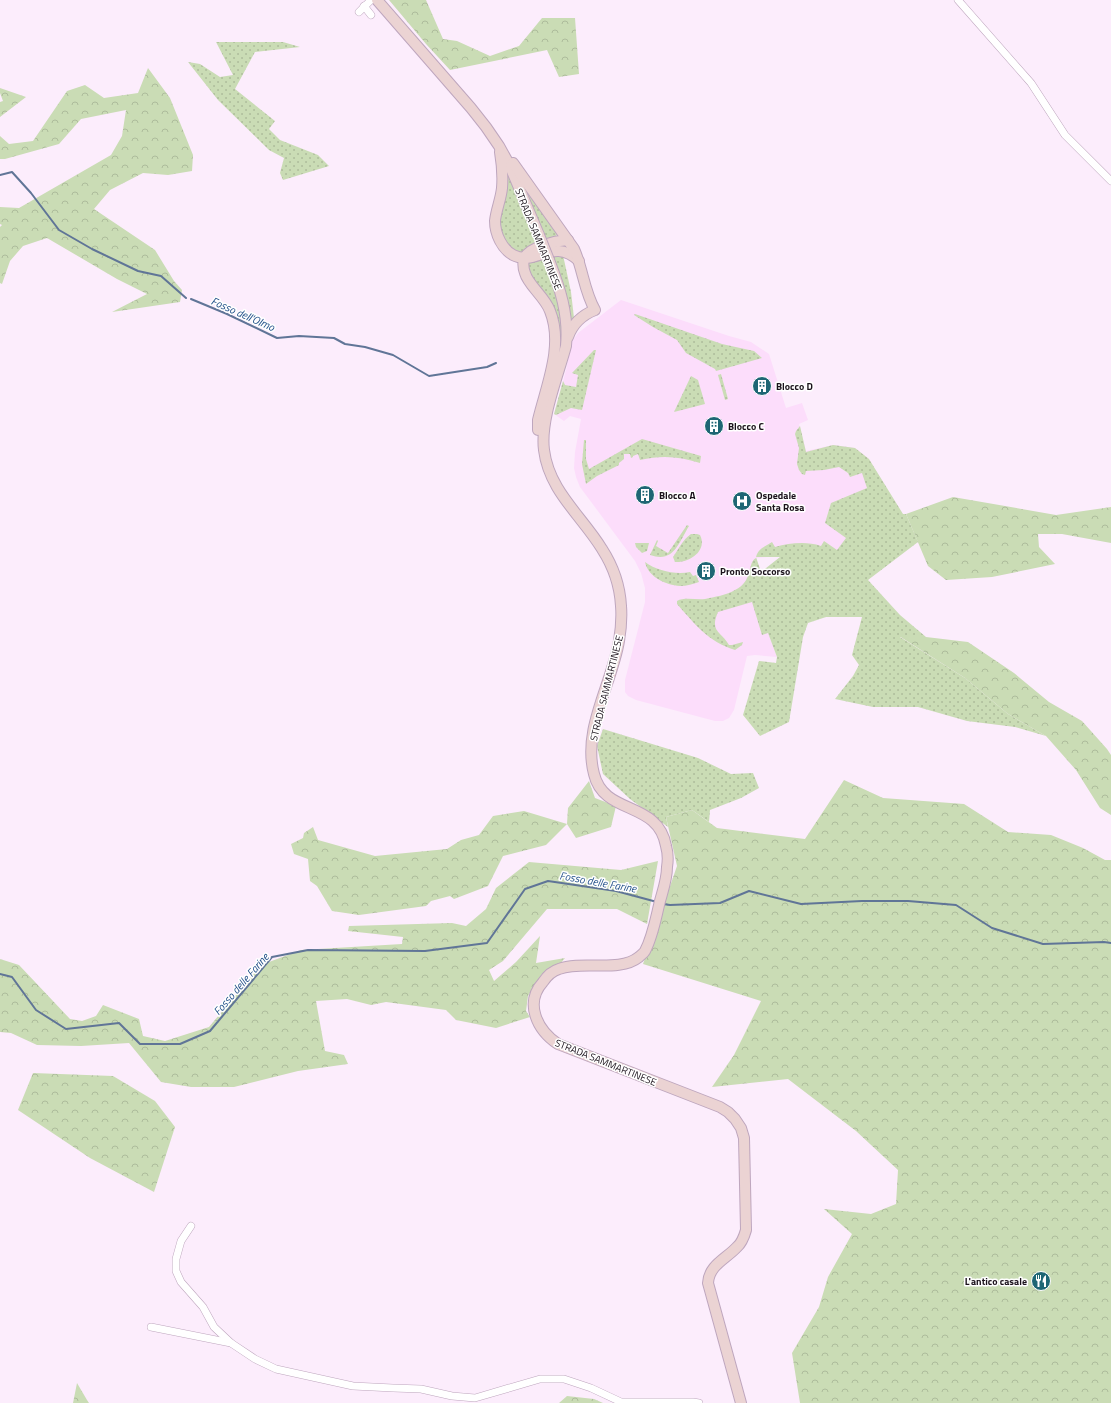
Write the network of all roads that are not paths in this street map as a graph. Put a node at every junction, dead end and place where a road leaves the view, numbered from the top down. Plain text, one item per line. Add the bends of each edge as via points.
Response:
1 (371, 0) edge
2 (377, 0) edge
3 (958, 0) edge
4 (364, 6) junction
5 (359, 12) dead end
6 (371, 15) dead end
7 (499, 146) junction
8 (1111, 182) edge
9 (568, 240) junction
10 (546, 257) junction
11 (524, 258) junction
12 (580, 262) junction
13 (566, 346) junction
14 (544, 449) junction
15 (191, 1226) dead end
16 (151, 1327) dead end
17 (231, 1343) junction
18 (699, 1403) edge
19 (741, 1403) edge

1 - 4 street
2 - 7 main road, STRADA SAMMARTINESE via 471,108
3 - 8 street via 1031,83 1065,135
4 - 5 street
4 - 6 street
7 - 9 main road
7 - 10 main road, STRADA SAMMARTINESE, bridge via 539,235
7 - 11 main road via 502,186 496,229 507,250
9 - 10 main road
9 - 11 main road via 546,244 529,252
9 - 12 main road
10 - 11 main road
10 - 12 main road via 554,251 564,252
10 - 13 main road, STRADA SAMMARTINESE via 563,304
11 - 14 main road via 526,277 549,307 554,324 554,356 538,425
12 - 13 main road via 595,310 577,320 569,333
13 - 14 main road, STRADA SAMMARTINESE via 545,422
14 - 19 main road, STRADA SAMMARTINESE via 549,472 556,486 611,565 621,603 619,642 593,733 591,764 594,776 598,786 610,798 653,820 659,827 667,850 667,869 645,951 636,959 619,964 560,968 552,973 537,991 534,1013 543,1032 558,1044 720,1107 732,1116 741,1128 745,1144 746,1230 737,1247 711,1271 708,1283
15 - 17 street via 181,1241 176,1259 176,1272 181,1282 203,1307 214,1327
16 - 17 street
17 - 18 street via 276,1369 353,1386 421,1389 475,1398 540,1380 564,1379 592,1388 621,1402

